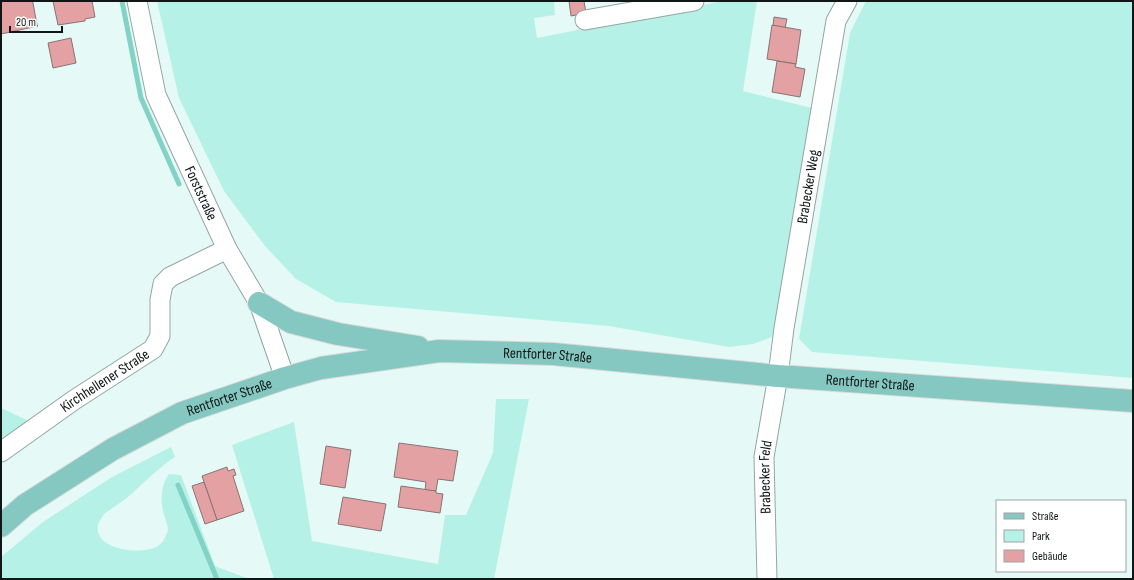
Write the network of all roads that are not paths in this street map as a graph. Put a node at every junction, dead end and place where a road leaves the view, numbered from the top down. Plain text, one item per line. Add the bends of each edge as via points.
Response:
1 (137, 1) edge
2 (694, 1) edge
3 (847, 1) edge
4 (585, 20) dead end
5 (227, 249) junction
6 (259, 303) junction
7 (439, 351) junction
8 (778, 376) junction
9 (285, 378) junction
10 (1133, 401) edge
11 (1, 452) edge
12 (1, 526) edge
13 (767, 579) edge

1 - 5 street, Forststraße via 156,95
2 - 4 street
3 - 8 street, Brabecker Weg via 836,22
5 - 6 street, Forststraße
5 - 11 street, Kirchhellener Straße via 170,277 163,284 160,300 160,336 153,350 74,400
6 - 7 main road via 291,322 305,326
6 - 9 street, Forststraße
7 - 8 main road, Rentforter Straße via 553,354
7 - 9 main road, Rentforter Straße via 321,368
8 - 10 main road, Rentforter Straße
8 - 13 street, Brabecker Feld via 764,457
9 - 12 main road, Rentforter Straße via 182,413 121,444 25,505

